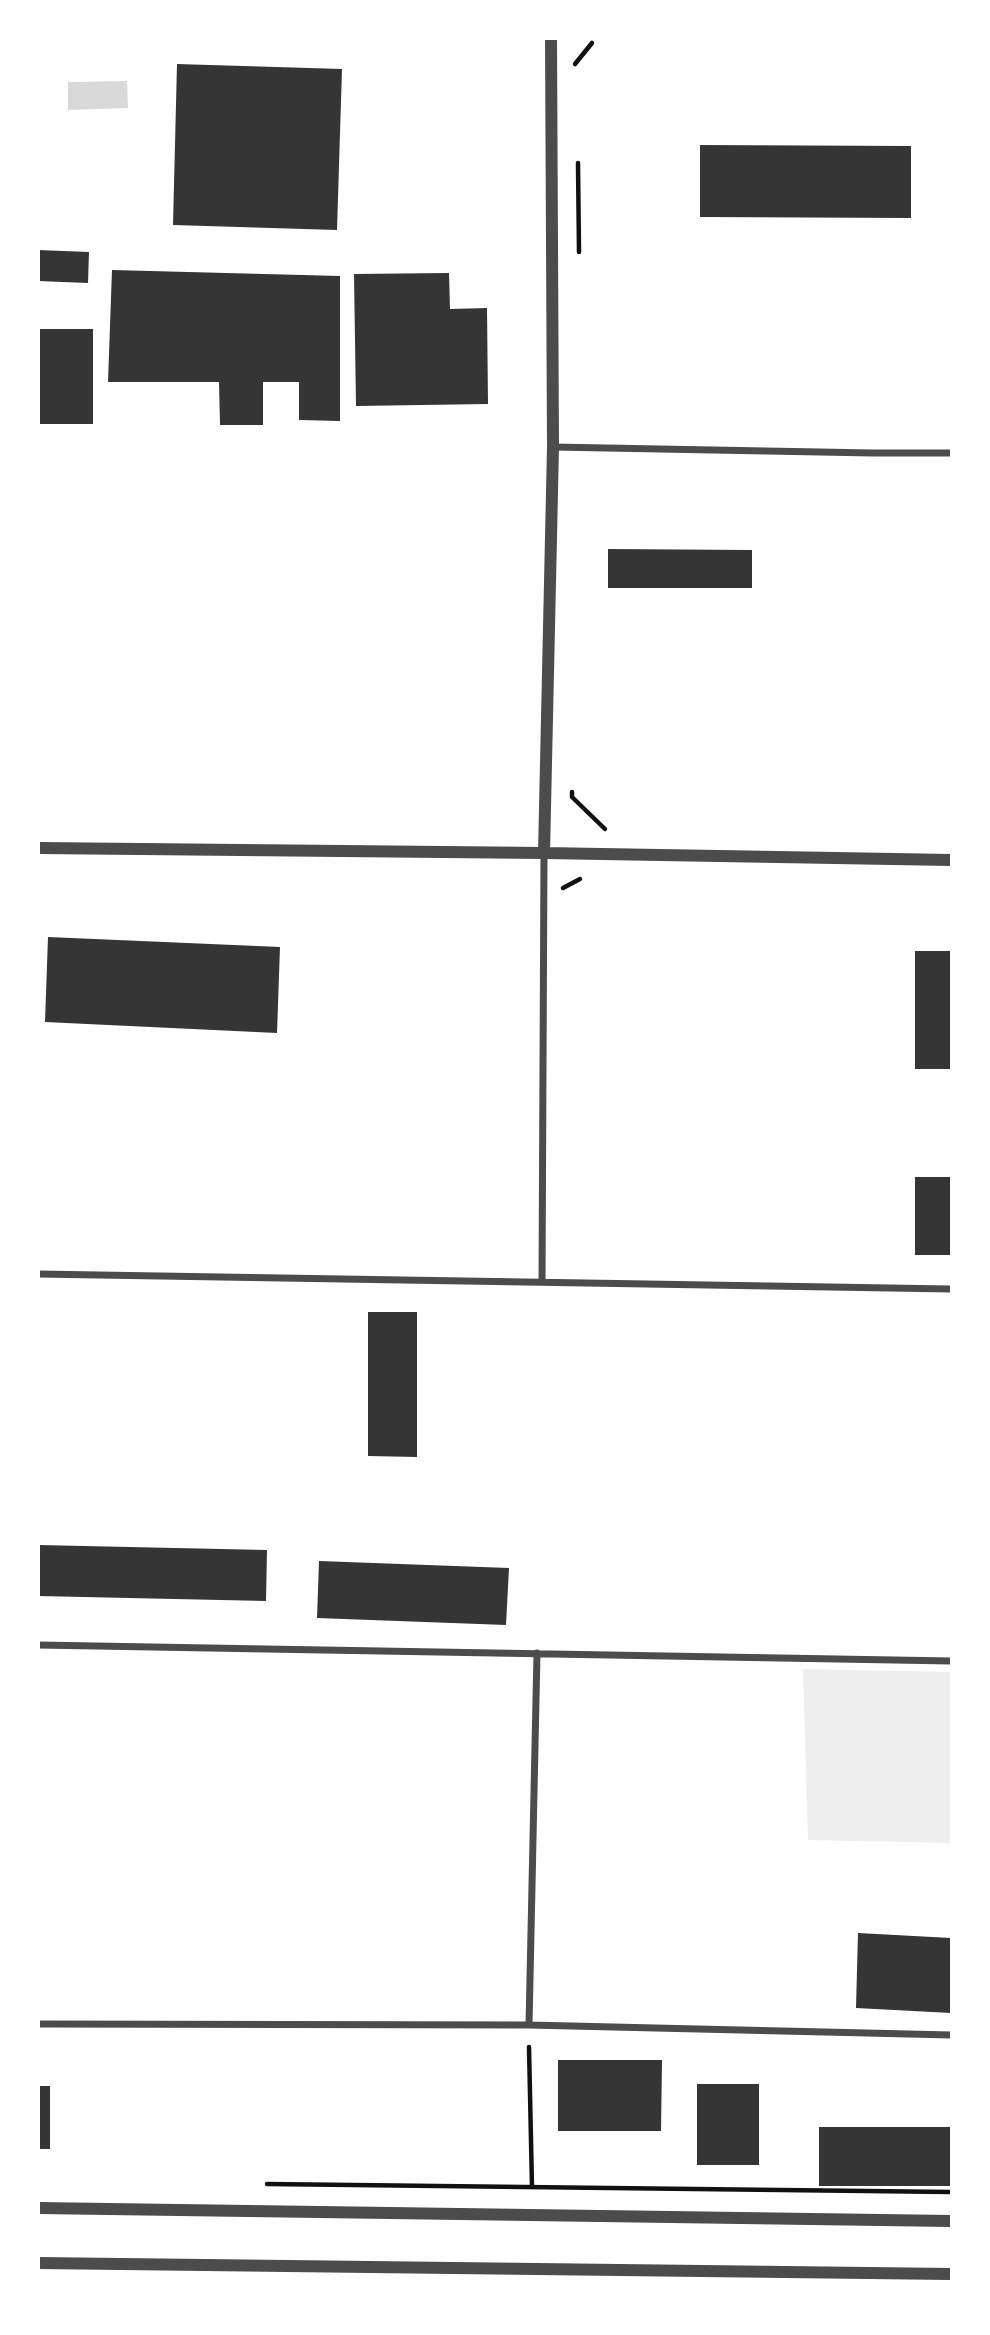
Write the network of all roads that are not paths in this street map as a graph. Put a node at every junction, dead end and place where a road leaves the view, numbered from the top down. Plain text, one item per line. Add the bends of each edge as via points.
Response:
1 (551, 38) edge
2 (553, 447) junction
3 (951, 453) edge
4 (38, 848) edge
5 (544, 853) junction
6 (951, 860) edge
7 (38, 1274) edge
8 (542, 1282) junction
9 (951, 1289) edge
10 (38, 1645) edge
11 (537, 1653) junction
12 (951, 1661) edge
13 (38, 2024) edge
14 (529, 2025) junction
15 (951, 2035) edge
16 (38, 2208) edge
17 (951, 2221) edge
18 (38, 2263) edge
19 (951, 2274) edge

1 - 2 street
2 - 3 street
2 - 5 street
4 - 5 street
5 - 6 street
5 - 8 street
7 - 8 street
8 - 9 street
10 - 11 street
11 - 12 street
11 - 14 street
13 - 14 street
14 - 15 street
16 - 17 street
18 - 19 street

